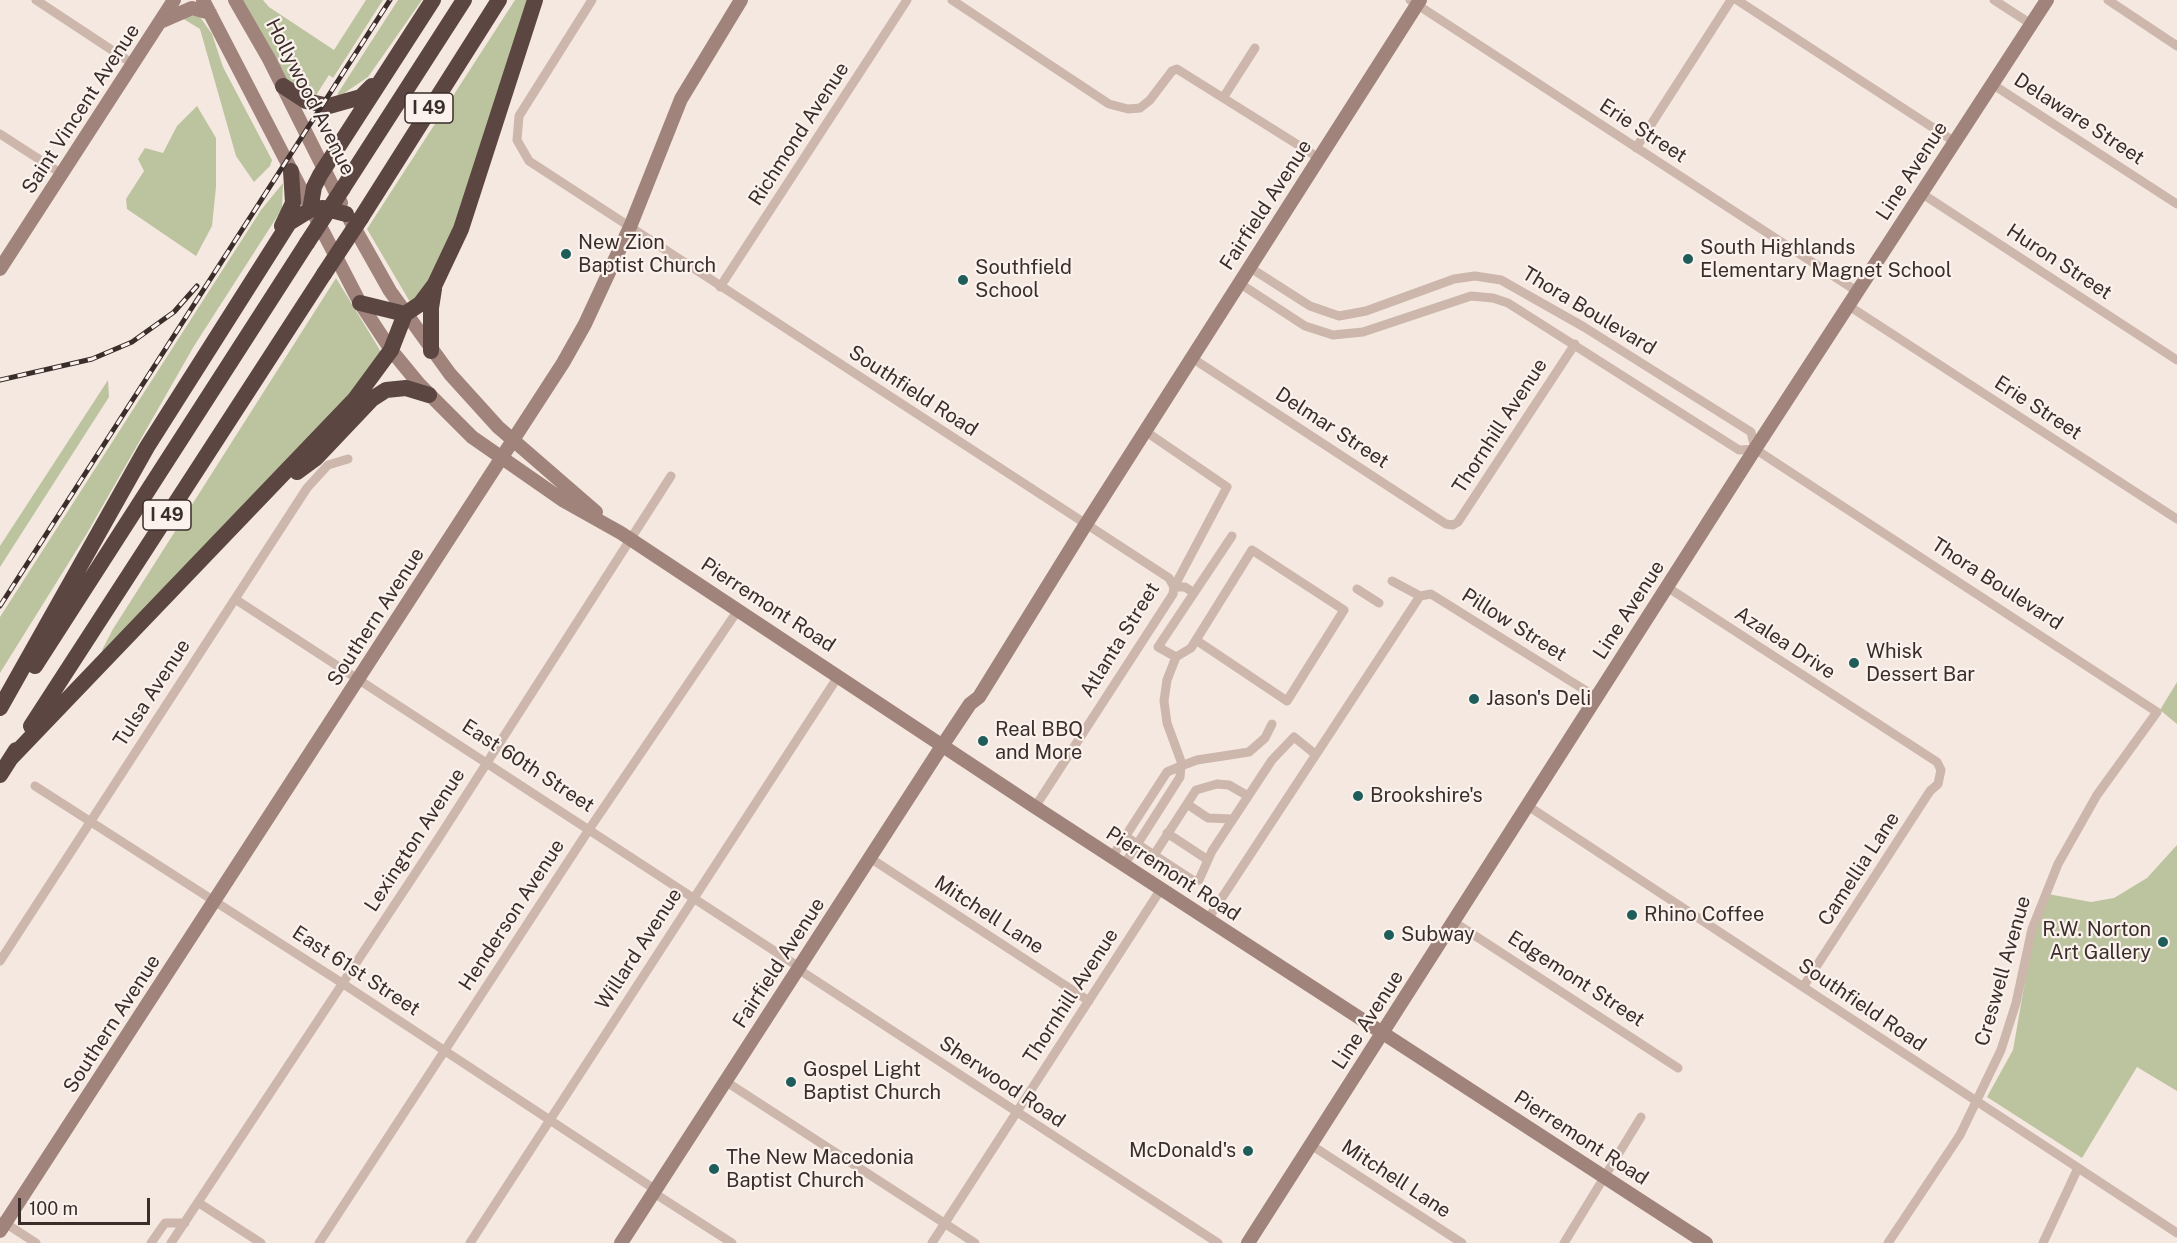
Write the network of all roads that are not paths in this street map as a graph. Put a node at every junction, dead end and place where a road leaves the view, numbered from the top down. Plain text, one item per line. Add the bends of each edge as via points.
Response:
1 (36, 0) edge
2 (174, 0) edge
3 (203, 0) edge
4 (235, 0) edge
5 (433, 0) edge
6 (464, 0) edge
7 (499, 0) edge
8 (534, 0) edge
9 (592, 0) edge
10 (741, 0) edge
11 (907, 0) edge
12 (952, 0) edge
13 (1731, 0) edge
14 (1737, 0) edge
15 (1994, 0) edge
16 (2047, 0) edge
17 (2108, 0) edge
18 (1415, 2) edge
19 (210, 13) junction
20 (160, 22) junction
21 (2031, 24) junction
22 (2177, 46) edge
23 (1255, 48) dead end
24 (133, 64) junction
25 (382, 78) junction
26 (1992, 84) junction
27 (283, 86) junction
28 (1223, 98) junction
29 (0, 134) edge
30 (1955, 142) junction
31 (1636, 148) junction
32 (1319, 158) junction
33 (325, 168) junction
34 (291, 171) junction
35 (62, 174) junction
36 (1921, 193) junction
37 (2177, 204) edge
38 (310, 210) junction
39 (354, 216) junction
40 (630, 227) junction
41 (282, 233) junction
42 (1249, 267) junction
43 (0, 269) edge
44 (1239, 283) junction
45 (435, 284) junction
46 (720, 287) junction
47 (1858, 292) junction
48 (360, 303) junction
49 (1849, 306) junction
50 (405, 314) junction
51 (1575, 344) junction
52 (391, 350) junction
53 (431, 351) junction
54 (1192, 358) junction
55 (2177, 360) edge
56 (429, 395) junction
57 (1145, 431) junction
58 (512, 440) junction
59 (1755, 449) junction
60 (348, 459) dead end
61 (500, 459) junction
62 (671, 476) dead end
63 (253, 505) junction
64 (2177, 519) edge
65 (1086, 524) junction
66 (1453, 525) joint
67 (1232, 536) dead end
68 (626, 537) junction
69 (1392, 580) dead end
70 (1174, 587) junction
71 (1666, 587) junction
72 (1357, 589) dead end
73 (1194, 593) junction
74 (1420, 596) junction
75 (235, 599) junction
76 (1379, 603) dead end
77 (738, 610) junction
78 (1196, 640) junction
79 (1176, 657) junction
80 (839, 675) junction
81 (359, 680) junction
82 (1596, 697) junction
83 (0, 708) edge
84 (2157, 712) joint
85 (0, 715) edge
86 (1272, 724) dead end
87 (942, 746) junction
88 (1315, 753) junction
89 (11, 758) junction
90 (487, 762) junction
91 (1181, 765) junction
92 (1941, 770) joint
93 (0, 774) edge
94 (35, 786) dead end
95 (1248, 796) junction
96 (1186, 804) junction
97 (1528, 806) junction
98 (1035, 807) junction
99 (1233, 819) junction
100 (91, 821) junction
101 (590, 828) junction
102 (1167, 833) junction
103 (1125, 836) junction
104 (1138, 845) junction
105 (1154, 855) junction
106 (1112, 857) junction
107 (870, 858) junction
108 (1208, 860) junction
109 (1124, 865) junction
110 (1161, 889) junction
111 (694, 898) junction
112 (215, 902) junction
113 (1208, 919) junction
114 (1454, 921) junction
115 (0, 962) edge
116 (798, 968) junction
117 (342, 983) junction
118 (1803, 987) junction
119 (1089, 1001) junction
120 (1383, 1033) junction
121 (445, 1051) junction
122 (1678, 1068) dead end
123 (725, 1081) junction
124 (1975, 1100) junction
125 (1016, 1113) junction
126 (1641, 1117) dead end
127 (550, 1120) junction
128 (1311, 1144) junction
129 (2078, 1168) junction
130 (1604, 1177) junction
131 (655, 1191) junction
132 (199, 1203) junction
133 (185, 1223) junction
134 (944, 1223) junction
135 (2, 1224) edge
136 (2177, 1233) edge
137 (36, 1243) edge
138 (151, 1243) edge
139 (171, 1243) edge
140 (261, 1243) edge
141 (319, 1243) edge
142 (470, 1243) edge
143 (621, 1243) edge
144 (732, 1243) edge
145 (932, 1243) edge
146 (975, 1243) edge
147 (1218, 1243) edge
148 (1248, 1243) edge
149 (1462, 1243) edge
150 (1564, 1243) edge
151 (1706, 1243) edge
152 (1888, 1243) edge
153 (2043, 1243) edge

1 - 24 street
2 - 20 main road, Saint Vincent Avenue
3 - 19 main road
4 - 27 main road, Hollywood Avenue
5 - 25 highway
6 - 85 highway, I 49, bridge
7 - 39 highway, I 49
8 - 45 highway via 461,229
9 - 40 street, Southfield Road via 519,116 516,133 520,149 534,166
10 - 40 main road, Southern Avenue via 681,99
11 - 46 street, Richmond Avenue
12 - 28 street via 1108,104 1128,110 1140,108 1174,70 1182,71
13 - 31 street
14 - 30 street
15 - 21 street
16 - 21 main road, Line Avenue
17 - 22 street
18 - 31 street, Erie Street
18 - 32 main road, Fairfield Avenue
19 - 20 main road via 192,8
19 - 34 main road
20 - 24 main road, Saint Vincent Avenue
21 - 26 main road, Line Avenue
23 - 28 street
24 - 35 main road, Saint Vincent Avenue
25 - 27 highway via 361,97 329,106 306,101
25 - 33 highway
26 - 30 main road, Line Avenue
26 - 37 street, Delaware Street
27 - 33 main road, Hollywood Avenue
28 - 32 street
29 - 35 street
30 - 36 main road, Line Avenue
31 - 47 street, Erie Street
32 - 42 main road, Fairfield Avenue
33 - 38 highway via 314,188
33 - 39 main road, Hollywood Avenue
34 - 38 main road
34 - 41 highway via 293,203 282,221
35 - 43 main road, Saint Vincent Avenue
36 - 47 main road, Line Avenue
36 - 55 street, Huron Street
38 - 39 highway via 323,208
38 - 41 highway via 296,216
38 - 48 main road, Pierremont Road
39 - 50 main road, Pierremont Road
39 - 89 highway, I 49, bridge via 324,274
40 - 46 street, Southfield Road
40 - 58 main road, Southern Avenue via 574,344
41 - 83 highway via 121,491
42 - 44 main road, Fairfield Avenue
42 - 59 street, Thora Boulevard via 1310,306 1339,316 1366,311 1454,279 1475,276 1501,280 1751,432
44 - 51 street, Thora Boulevard via 1305,326 1333,335 1363,332 1460,299 1486,296 1508,303
44 - 54 main road, Fairfield Avenue
45 - 50 highway via 420,304
45 - 53 highway
46 - 65 street, Southfield Road
47 - 49 main road, Line Avenue
48 - 50 highway
48 - 52 main road, Pierremont Road
49 - 59 main road, Line Avenue
49 - 64 street, Erie Street
50 - 52 highway
50 - 53 main road, Pierremont Road
51 - 59 street, Thora Boulevard via 1739,450
51 - 66 street, Thornhill Avenue
52 - 56 main road, Pierremont Road
52 - 63 highway via 356,399
53 - 58 main road, Pierremont Road
54 - 57 main road, Fairfield Avenue
54 - 66 street, Delmar Street
56 - 61 main road, Pierremont Road
56 - 63 highway via 406,388 386,390 372,399 316,458
57 - 65 main road, Fairfield Avenue
57 - 70 street, Atlanta Street via 1227,487
58 - 61 main road, Southern Avenue
58 - 68 main road, Pierremont Road
59 - 71 main road, Line Avenue
59 - 84 street, Thora Boulevard
60 - 75 street, Tulsa Avenue via 328,465 307,488
61 - 68 main road, Pierremont Road
61 - 81 main road, Southern Avenue
62 - 68 street, Lexington Avenue
63 - 89 highway
65 - 70 street, Southfield Road via 1169,578
65 - 87 main road, Fairfield Avenue via 1029,615 1017,625 979,682 970,704
67 - 73 street
68 - 77 main road, Pierremont Road
68 - 90 street, Lexington Avenue
69 - 74 street, Pillow Street
70 - 73 street via 1185,587
70 - 98 street, Atlanta Street
71 - 82 main road, Line Avenue
71 - 92 street, Azalea Drive via 1937,762
72 - 76 street
73 - 79 street via 1158,648
74 - 82 street, Pillow Street via 1431,594
74 - 88 street
75 - 81 street, East 60th Street
75 - 100 street, Tulsa Avenue
77 - 80 main road, Pierremont Road
77 - 101 street, Henderson Avenue
78 - 78 street via 1252,550 1344,610 1287,701
78 - 79 street
79 - 91 street via 1164,701
80 - 87 main road, Pierremont Road
80 - 111 street, Willard Avenue
81 - 90 street, East 60th Street
81 - 112 main road, Southern Avenue
82 - 97 main road, Line Avenue
84 - 124 street, Creswell Avenue via 2097,795 2046,891 2032,929 2012,1019
86 - 91 street via 1265,738 1249,752
87 - 98 main road, Pierremont Road
87 - 107 main road, Fairfield Avenue
88 - 95 street via 1294,737 1272,760
88 - 113 street
89 - 93 highway, I 49
90 - 101 street, East 60th Street
90 - 117 street, Lexington Avenue
91 - 103 street via 1167,772
91 - 104 street via 1180,777
92 - 118 street, Camellia Lane via 1938,784
94 - 100 street, East 61st Street
95 - 96 street via 1229,784 1216,784 1196,790
95 - 99 street
96 - 99 street via 1208,818
96 - 102 street
97 - 114 main road, Line Avenue
97 - 118 street, Southfield Road
98 - 106 main road, Pierremont Road
99 - 108 street
100 - 112 street, East 61st Street
100 - 115 street, Tulsa Avenue
101 - 111 street, East 60th Street
101 - 121 street, Henderson Avenue
102 - 105 street
102 - 108 street
103 - 104 street
103 - 106 street
104 - 105 street
104 - 109 street
105 - 108 street via 1194,881 1199,880
106 - 109 main road, Pierremont Road
107 - 116 main road, Fairfield Avenue
107 - 119 street, Mitchell Lane
109 - 110 main road, Pierremont Road
110 - 113 main road, Pierremont Road
110 - 119 street, Thornhill Avenue
111 - 116 street, East 60th Street
111 - 127 street, Willard Avenue
112 - 117 street, East 61st Street
112 - 135 main road, Southern Avenue
113 - 120 main road, Pierremont Road
114 - 120 main road, Line Avenue
114 - 122 street, Edgemont Street
116 - 123 main road, Fairfield Avenue
116 - 125 street, Sherwood Road
117 - 121 street, East 61st Street
117 - 132 street, Lexington Avenue
118 - 124 street, Southfield Road
119 - 125 street, Thornhill Avenue
120 - 128 main road, Line Avenue
120 - 130 main road, Pierremont Road
121 - 127 street, East 61st Street
121 - 141 street, Henderson Avenue
123 - 131 main road, Fairfield Avenue
123 - 134 street
124 - 129 street, Southfield Road
124 - 152 street, Creswell Avenue via 1959,1135
125 - 134 street, Thornhill Avenue
125 - 147 street, Sherwood Road
126 - 130 street
127 - 131 street, East 61st Street
127 - 142 street, Willard Avenue
128 - 148 main road, Line Avenue
128 - 149 street, Mitchell Lane
129 - 136 street, Southfield Road
129 - 153 street
130 - 150 street
130 - 151 main road, Pierremont Road
131 - 143 main road, Fairfield Avenue
131 - 144 street, East 61st Street
132 - 133 street, Lexington Avenue
132 - 140 street
133 - 138 street via 165,1223
133 - 139 street, Lexington Avenue
134 - 145 street, Thornhill Avenue
134 - 146 street
135 - 137 street

